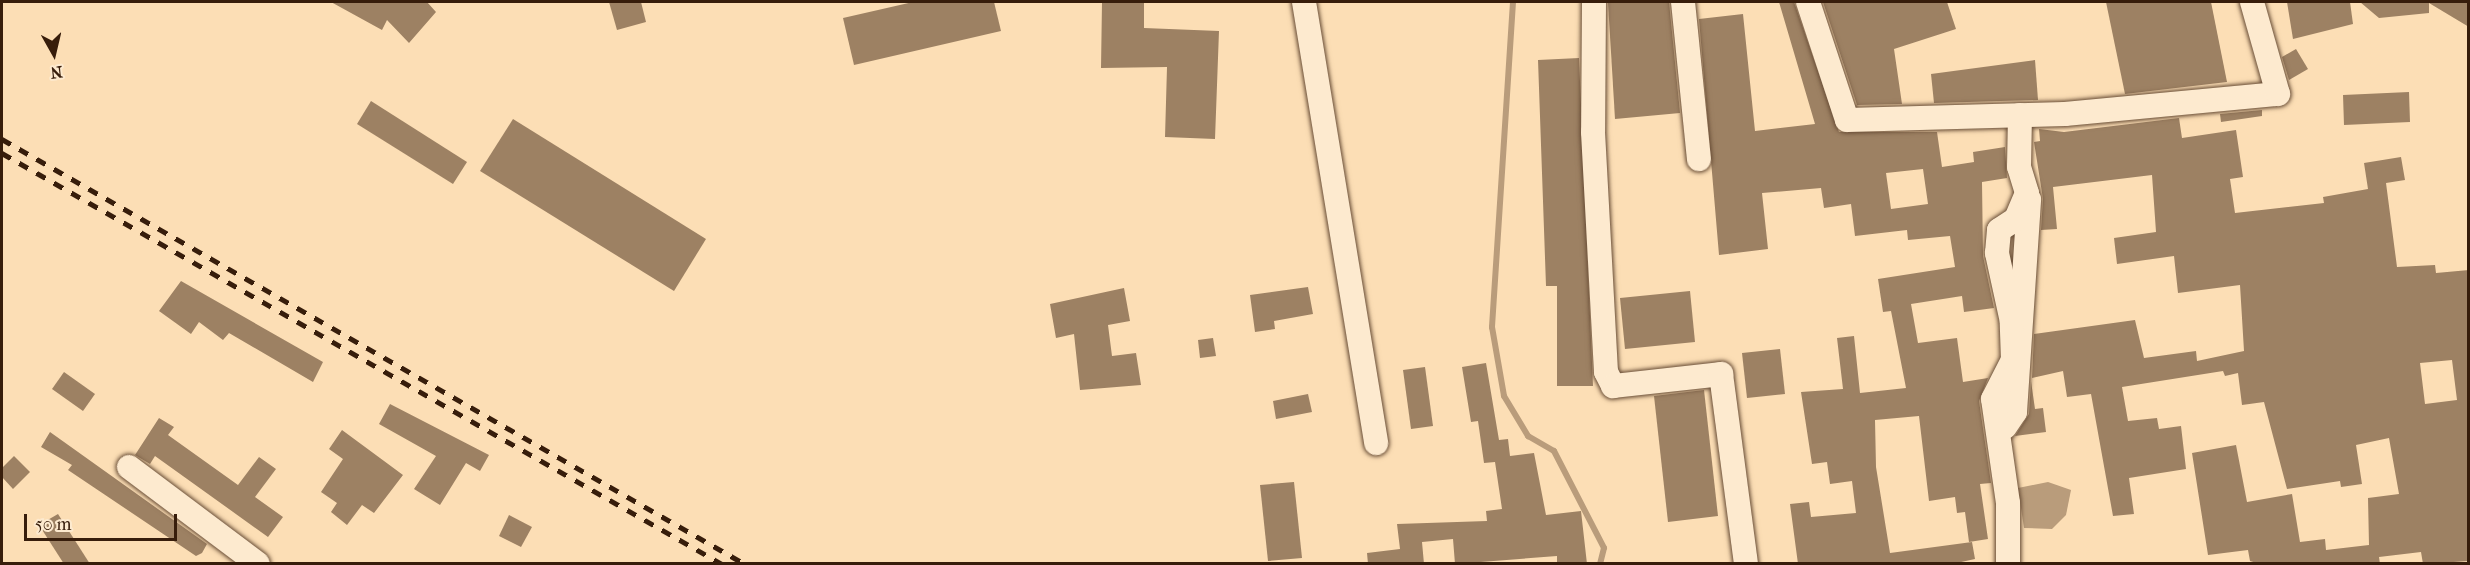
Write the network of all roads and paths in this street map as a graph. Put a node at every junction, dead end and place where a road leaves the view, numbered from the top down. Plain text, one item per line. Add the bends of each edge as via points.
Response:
1 (1304, 2) edge
2 (1594, 2) edge
3 (1683, 2) edge
4 (1808, 2) edge
5 (2252, 2) edge
6 (2027, 115) junction
7 (1699, 159) dead end
8 (2005, 427) dead end
9 (1376, 443) dead end
10 (129, 467) dead end
11 (258, 564) edge
12 (1746, 564) edge
13 (2008, 564) edge

1 - 9 street
2 - 12 street via 1593,132 1606,372 1613,386 1721,374
3 - 7 street
4 - 6 street via 1847,120
5 - 6 street via 2278,94
6 - 8 street via 2019,372 2015,412
6 - 13 street via 2019,167 2027,193 2016,219 1999,230 1997,253 2012,322 2013,360 1993,399 2008,503
10 - 11 street

